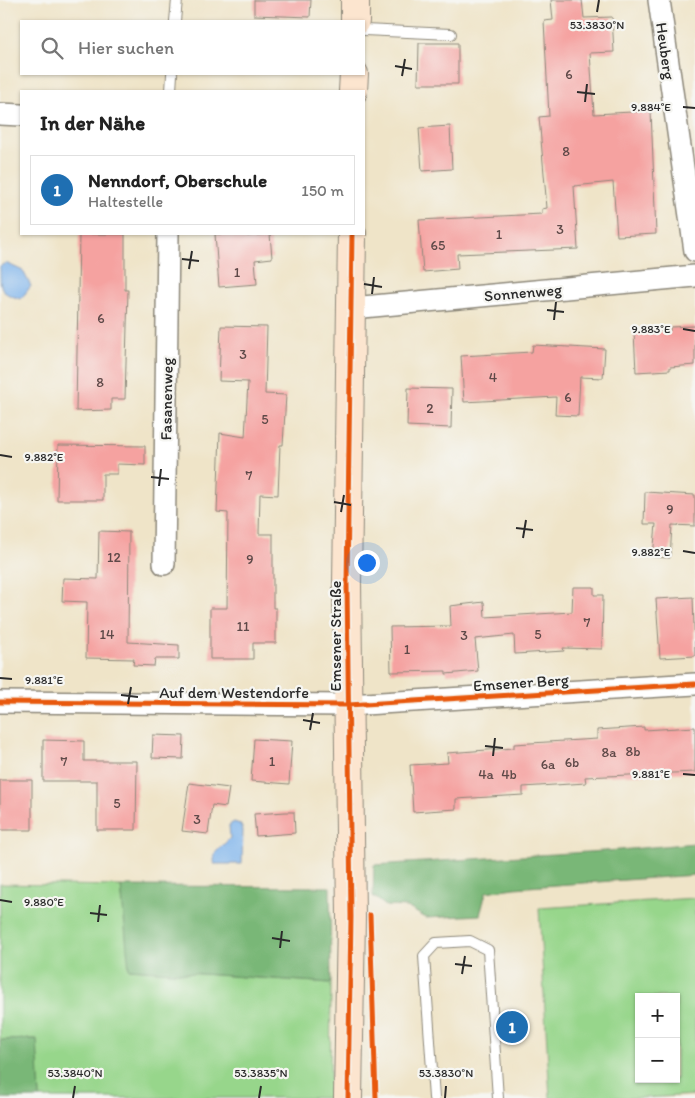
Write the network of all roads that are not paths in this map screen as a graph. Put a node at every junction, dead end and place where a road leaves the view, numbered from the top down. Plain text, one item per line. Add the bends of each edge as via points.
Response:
1 (176, 0) edge
2 (355, 0) edge
3 (659, 0) edge
4 (175, 20) edge
5 (355, 20) edge
6 (365, 30) edge
7 (451, 34) dead end
8 (172, 75) edge
9 (354, 75) edge
10 (171, 90) edge
11 (354, 90) edge
12 (0, 114) edge
13 (20, 115) edge
14 (168, 235) edge
15 (352, 235) edge
16 (695, 252) edge
17 (695, 276) edge
18 (352, 308) junction
19 (164, 564) dead end
20 (695, 684) edge
21 (0, 702) edge
22 (348, 705) junction
23 (348, 1098) edge
24 (434, 1098) edge
25 (498, 1098) edge

1 - 4 lane
2 - 5 street
3 - 16 street, Heuberg
6 - 7 lane
8 - 10 lane
9 - 11 street
12 - 13 street
14 - 19 street, Fasanenweg
15 - 18 street, Emsener Straße
17 - 18 street, Sonnenweg
18 - 22 street, Emsener Straße
20 - 22 street, Emsener Berg
21 - 22 street, Auf dem Westendorfe
22 - 23 street, Emsener Straße via 351,917
24 - 25 lane via 424,956 436,943 470,941 488,950

